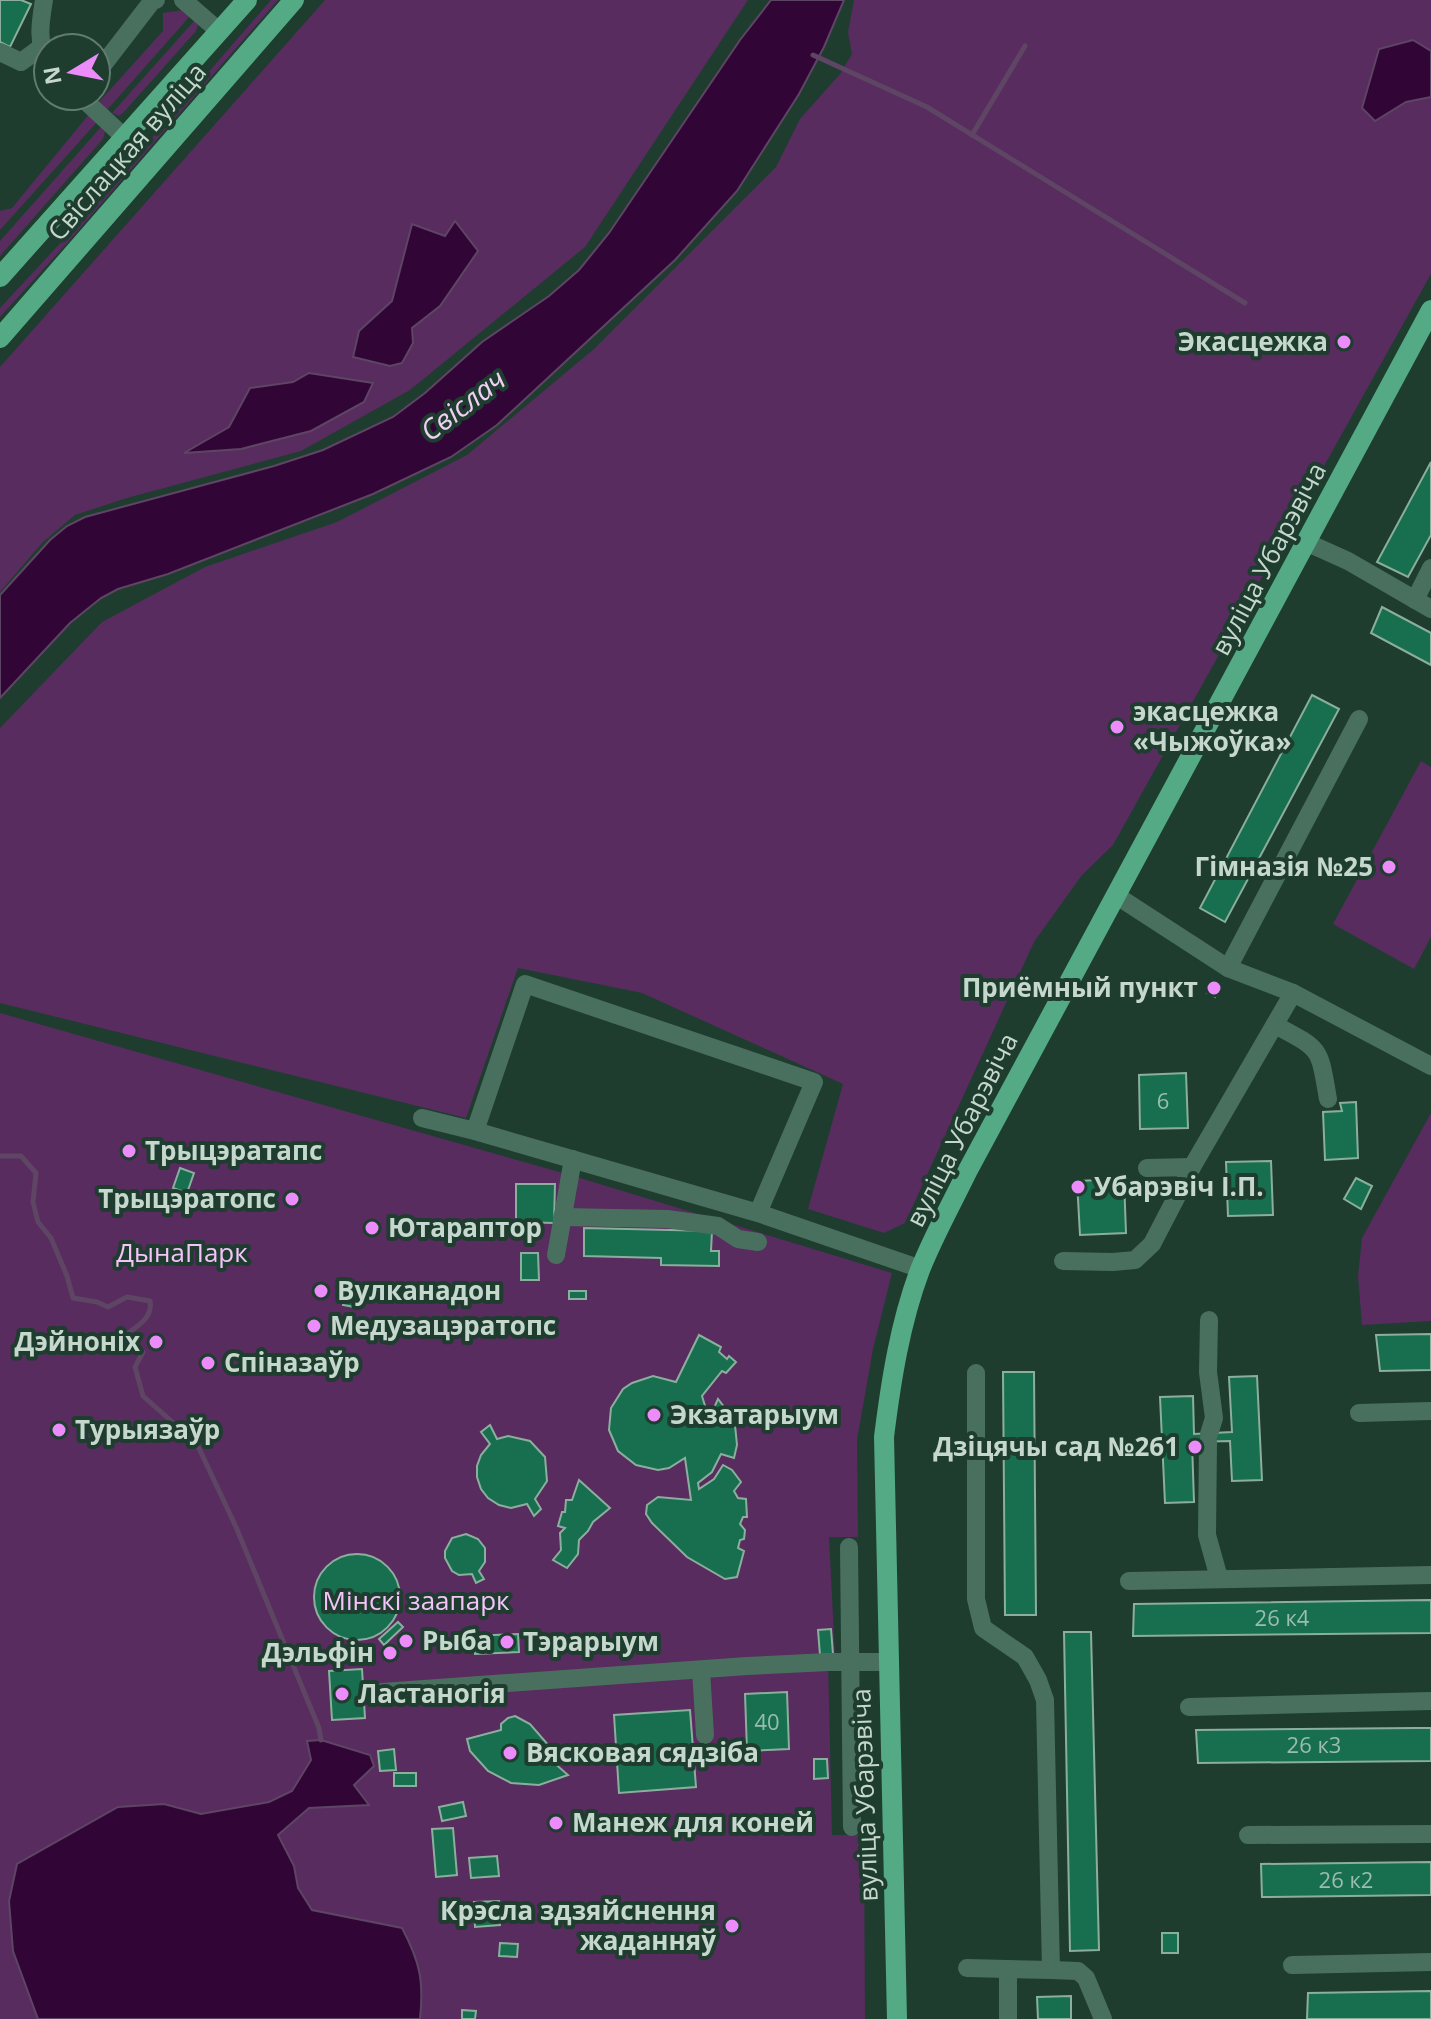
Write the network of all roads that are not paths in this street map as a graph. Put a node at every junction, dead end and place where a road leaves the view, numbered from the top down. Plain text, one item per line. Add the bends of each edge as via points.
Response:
1 (44, 0) edge
2 (156, 0) edge
3 (183, 0) edge
4 (247, 0) edge
5 (294, 0) edge
6 (219, 31) junction
7 (40, 32) edge
8 (0, 52) edge
9 (112, 53) edge
10 (32, 59) edge
11 (97, 112) edge
12 (123, 136) junction
13 (0, 277) edge
14 (1431, 310) edge
15 (0, 338) edge
16 (1308, 543) junction
17 (1431, 568) edge
18 (1423, 604) edge
19 (1359, 719) dead end
20 (1117, 896) junction
21 (1228, 968) junction
22 (1293, 993) junction
23 (1275, 1025) junction
24 (1431, 1066) edge
25 (1328, 1099) dead end
26 (422, 1118) dead end
27 (475, 1131) junction
28 (573, 1159) junction
29 (1192, 1167) junction
30 (1147, 1168) dead end
31 (764, 1216) junction
32 (562, 1217) junction
33 (556, 1255) dead end
34 (1063, 1261) dead end
35 (921, 1269) junction
36 (1209, 1320) dead end
37 (976, 1373) dead end
38 (1431, 1411) edge
39 (1359, 1413) dead end
40 (849, 1547) dead end
41 (1431, 1575) edge
42 (1219, 1578) junction
43 (1129, 1581) dead end
44 (851, 1662) junction
45 (887, 1662) junction
46 (701, 1670) junction
47 (382, 1692) dead end
48 (1431, 1701) edge
49 (1189, 1707) dead end
50 (705, 1735) dead end
51 (852, 1827) dead end
52 (1431, 1834) edge
53 (1248, 1835) dead end
54 (1431, 1962) edge
55 (1292, 1965) dead end
56 (967, 1968) dead end
57 (1008, 1969) junction
58 (1051, 1970) junction
59 (897, 2019) edge
60 (1008, 2019) edge
61 (1103, 2019) edge

1 - 7 lane
2 - 9 lane
3 - 6 lane
4 - 6 main road, Свіслацкая вуліца
5 - 15 main road, Свіслацкая вуліца
6 - 12 main road, Свіслацкая вуліца
8 - 10 lane via 21,62
11 - 12 lane
12 - 13 main road, Свіслацкая вуліца
14 - 16 main road, вуліца Убарэвіча
16 - 18 lane
16 - 20 main road, вуліца Убарэвіча
17 - 18 lane
19 - 21 lane
20 - 21 lane
20 - 35 main road, вуліца Убарэвіча via 968,1170
21 - 22 lane
22 - 23 lane
22 - 24 lane
23 - 25 lane via 1313,1045
23 - 29 lane
26 - 27 lane
27 - 28 lane
27 - 31 lane via 525,984 814,1082
28 - 31 lane
28 - 32 lane
29 - 30 lane
29 - 34 lane via 1152,1244 1135,1260
31 - 32 lane via 762,1249 718,1226 667,1219
31 - 35 lane
32 - 33 lane
35 - 45 main road, вуліца Убарэвіча via 902,1334 884,1437
36 - 42 lane via 1214,1418 1208,1438 1207,1535
37 - 58 lane via 976,1599 983,1628 1025,1657 1045,1700
38 - 39 lane
40 - 44 lane
41 - 42 lane
42 - 43 lane
44 - 45 lane
44 - 46 lane
44 - 51 lane
45 - 59 main road, вуліца Убарэвіча
46 - 47 lane
46 - 50 lane
48 - 49 lane
52 - 53 lane
54 - 55 lane
56 - 57 lane
57 - 58 lane
57 - 60 lane
58 - 61 lane via 1078,1971 1086,1978

